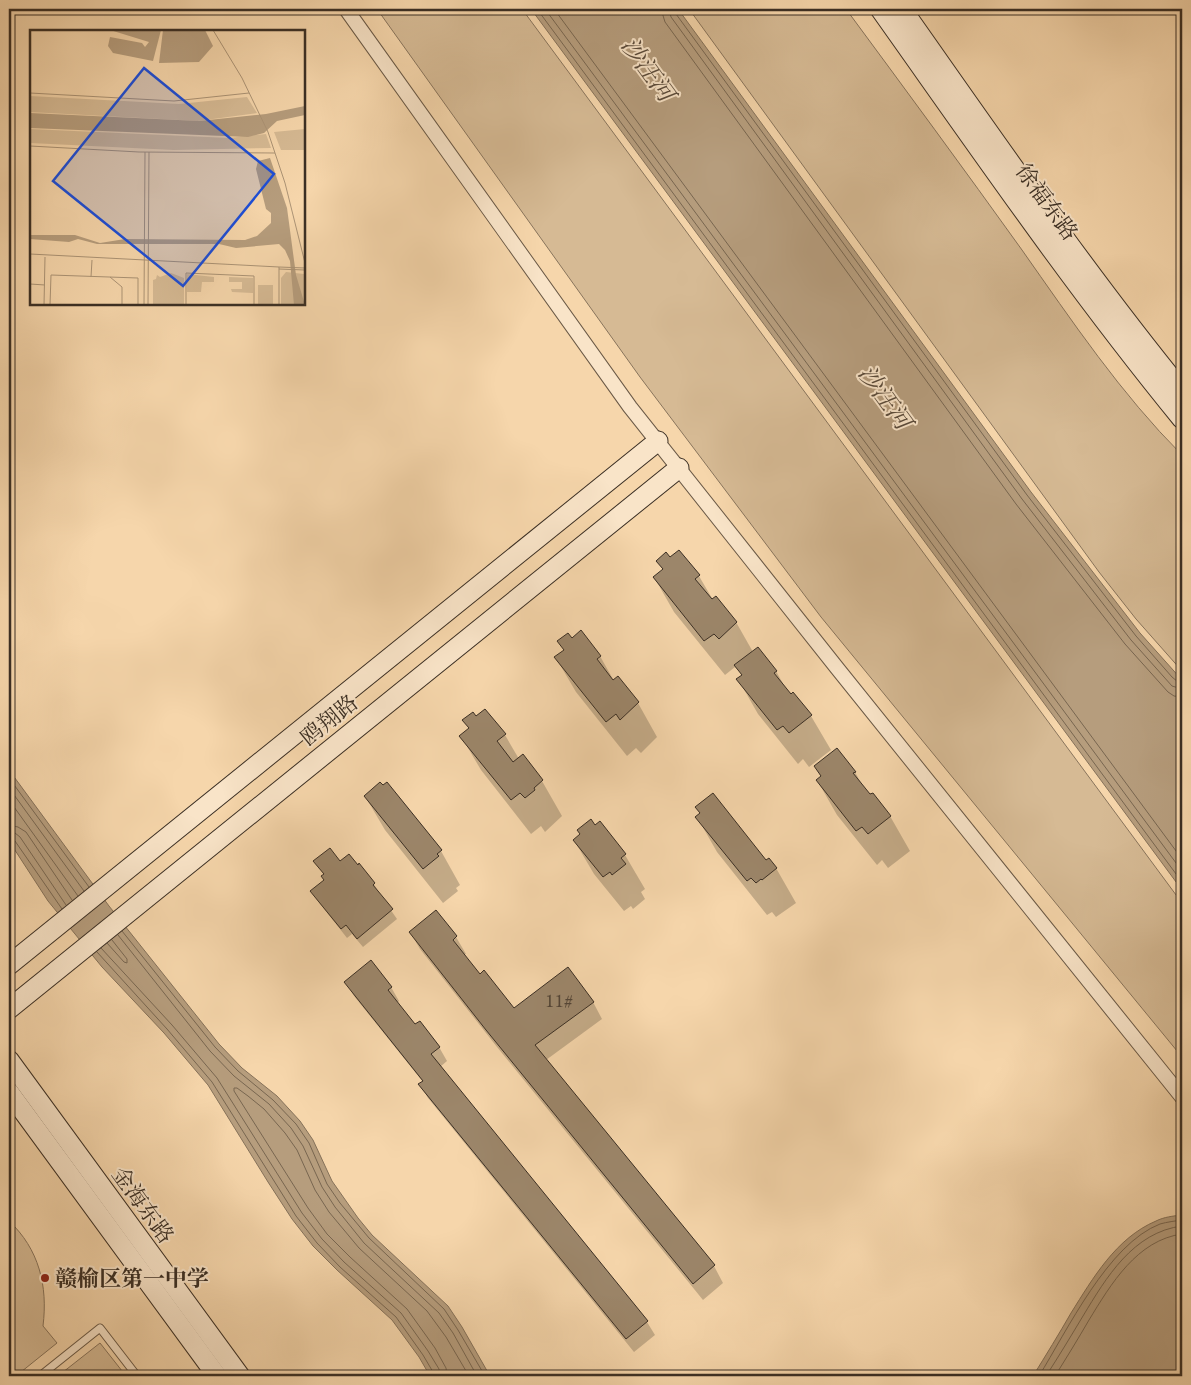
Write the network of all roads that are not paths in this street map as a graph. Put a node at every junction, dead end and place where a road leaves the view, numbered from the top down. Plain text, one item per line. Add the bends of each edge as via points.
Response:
1 (346, 9) edge
2 (880, 9) edge
3 (902, 9) edge
4 (1182, 390) edge
5 (1182, 419) edge
6 (658, 442) junction
7 (679, 468) junction
8 (9, 965) edge
9 (9, 1009) edge
10 (9, 1060) edge
11 (9, 1092) edge
12 (1182, 1097) edge
13 (40, 1376) edge
14 (136, 1376) edge
15 (217, 1376) edge
16 (240, 1376) edge

1 - 6 street
2 - 5 main road, 徐福东路 via 1047,243
3 - 4 main road, 徐福东路 via 1056,225
6 - 7 street
6 - 8 main road, 鸥翔路
7 - 9 main road, 鸥翔路
7 - 12 street
10 - 16 main road, 金海东路
11 - 15 main road, 金海东路
13 - 14 lane via 100,1328

